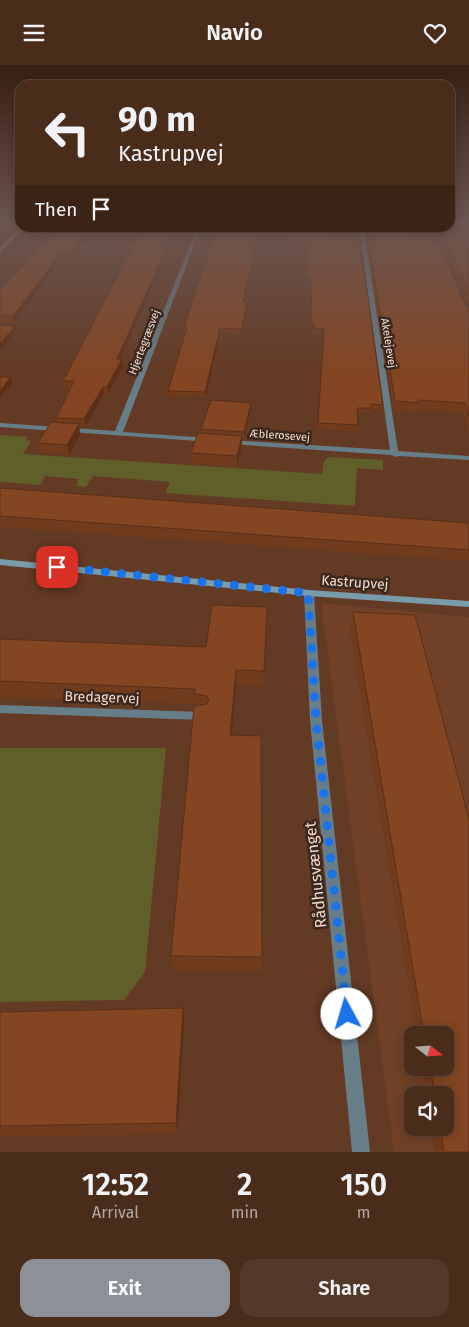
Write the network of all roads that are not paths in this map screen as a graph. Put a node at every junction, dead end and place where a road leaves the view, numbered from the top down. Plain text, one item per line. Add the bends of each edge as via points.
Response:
1 (181, 274) edge
2 (368, 274) edge
3 (0, 425) edge
4 (118, 434) junction
5 (395, 455) junction
6 (469, 458) edge
7 (0, 561) edge
8 (308, 593) junction
9 (469, 604) edge
10 (0, 709) edge
11 (202, 716) edge
12 (361, 1152) edge

1 - 4 street, Hjertegræsvej
2 - 5 street, Akelejevej
3 - 4 street, Æblerosevej
4 - 5 street, Æblerosevej
5 - 6 street, Æblerosevej
7 - 8 street, Kastrupvej
8 - 9 street, Kastrupvej
8 - 12 street, Rådhusvænget via 316,719
10 - 11 street, Bredagervej

